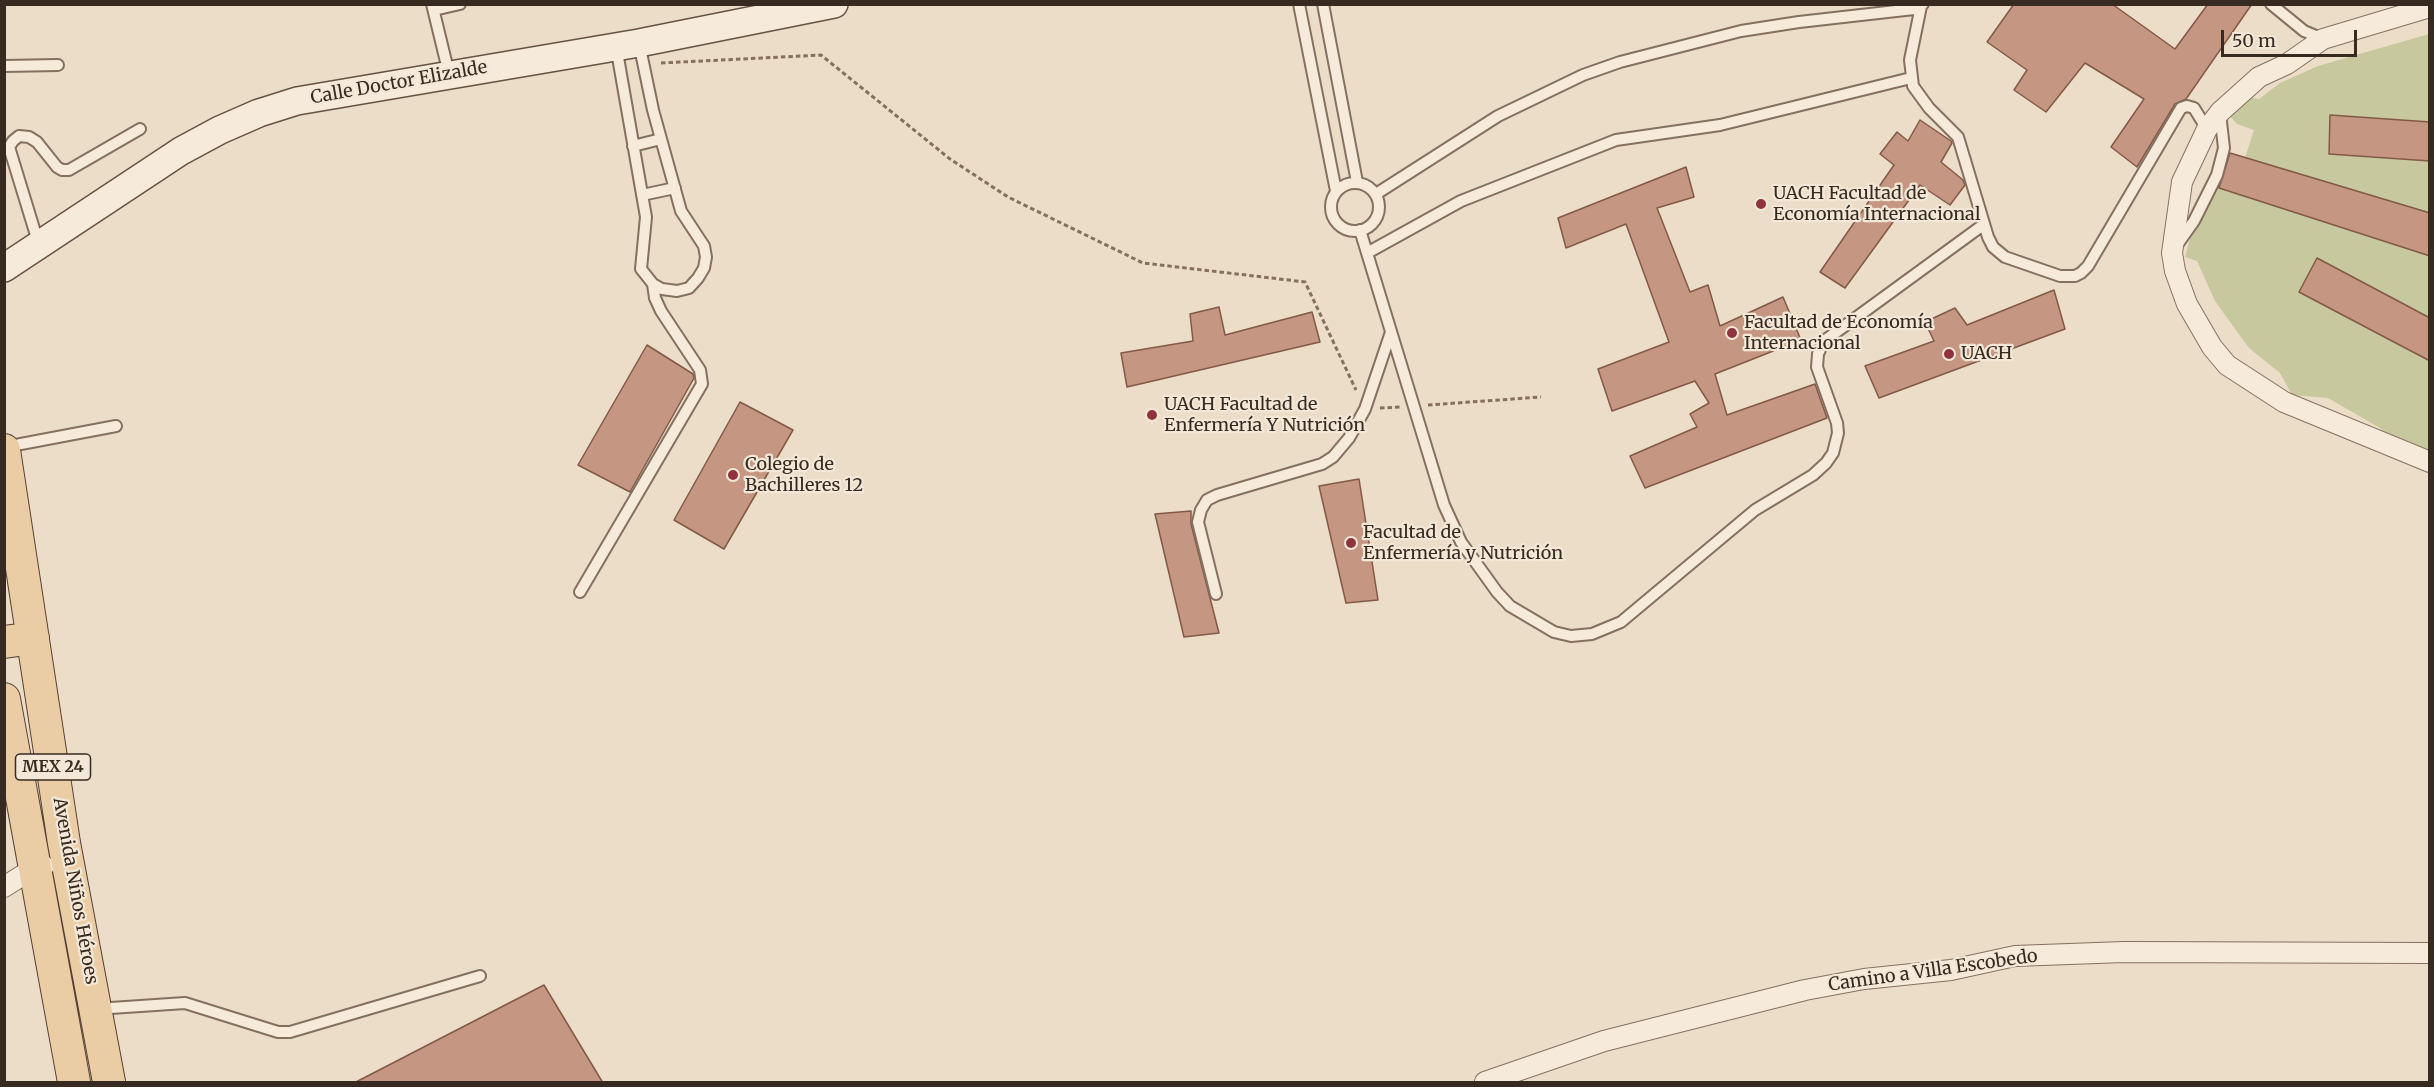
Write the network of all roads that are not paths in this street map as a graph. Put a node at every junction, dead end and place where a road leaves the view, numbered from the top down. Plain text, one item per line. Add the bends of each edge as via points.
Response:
1 (460, 4) edge
2 (834, 4) edge
3 (1299, 4) edge
4 (1323, 4) edge
5 (2271, 4) edge
6 (1922, 5) edge
7 (433, 7) edge
8 (2430, 7) edge
9 (2323, 39) junction
10 (633, 51) junction
11 (58, 65) dead end
12 (4, 66) edge
13 (450, 74) junction
14 (1911, 78) junction
15 (2220, 112) junction
16 (140, 129) dead end
17 (2207, 129) junction
18 (661, 139) junction
19 (633, 146) junction
20 (1357, 182) junction
21 (675, 188) junction
22 (1336, 190) junction
23 (1376, 194) junction
24 (642, 195) junction
25 (1983, 225) junction
26 (1360, 230) junction
27 (39, 245) junction
28 (1367, 253) junction
29 (2172, 253) junction
30 (4, 268) edge
31 (653, 284) junction
32 (1391, 332) junction
33 (116, 426) dead end
34 (4, 448) edge
35 (2430, 462) edge
36 (580, 592) dead end
37 (1216, 594) dead end
38 (19, 640) edge
39 (4, 699) edge
40 (16, 819) edge
41 (68, 861) junction
42 (34, 868) junction
43 (4, 887) edge
44 (2430, 953) edge
45 (480, 976) dead end
46 (96, 1009) junction
47 (74, 1083) edge
48 (109, 1083) edge
49 (1485, 1083) edge

1 - 7 lane
2 - 10 street, Calle Doctor Elizalde
3 - 22 lane
4 - 20 lane
5 - 9 lane via 2304,31
6 - 14 lane via 1910,60
6 - 23 lane via 1741,31 1620,62 1583,75 1498,116
7 - 13 lane
8 - 9 street
9 - 15 street via 2288,64 2259,77
10 - 13 street, Calle Doctor Elizalde
10 - 18 lane
10 - 19 lane
11 - 12 lane
13 - 27 street, Calle Doctor Elizalde via 297,101 259,113 181,151
14 - 25 lane via 1929,108 1958,137
14 - 28 lane via 1720,125 1616,140 1461,201
15 - 17 street
15 - 29 lane via 2224,148 2217,175
16 - 27 lane via 69,170 57,167 30,137 19,136 13,141 9,147
17 - 25 lane via 2194,108 2181,108 2088,266 2075,276 2060,276 2004,257 1993,247
17 - 29 street via 2182,182
18 - 19 lane
18 - 21 lane
19 - 24 lane
20 - 22 lane
20 - 23 lane
21 - 24 lane
21 - 31 lane via 681,211 704,246 704,268 689,288 677,291
22 - 26 lane via 1330,205 1334,220 1345,229
23 - 26 lane via 1377,216
24 - 31 lane via 646,225 640,261 641,269
25 - 32 lane via 1824,341 1817,367 1838,433 1826,463 1755,510 1622,622 1581,636 1554,632 1522,615 1497,592 1461,542 1444,505
26 - 28 lane
27 - 30 street, Calle Doctor Elizalde
28 - 32 lane
29 - 35 street via 2187,304 2212,348 2227,365 2284,402
31 - 36 lane via 661,311 700,370 702,384
32 - 37 lane via 1365,409 1340,451 1322,464 1207,500 1198,522
33 - 34 lane
34 - 38 main road, Avenida Niños Héroes / MEX 24
38 - 41 main road, Avenida Niños Héroes / MEX 24
39 - 40 main road, Avenida Niños Héroes / MEX 24
40 - 42 main road, Avenida Niños Héroes / MEX 24
41 - 42 street
41 - 46 main road, Avenida Niños Héroes / MEX 24
42 - 43 street
42 - 47 main road, Avenida Niños Héroes / MEX 24
44 - 49 street, Camino a Villa Escobedo via 2124,952 2015,956 1951,970 1805,990 1604,1041
45 - 46 lane via 290,1032 278,1032 185,1003
46 - 48 main road, Avenida Niños Héroes / MEX 24

